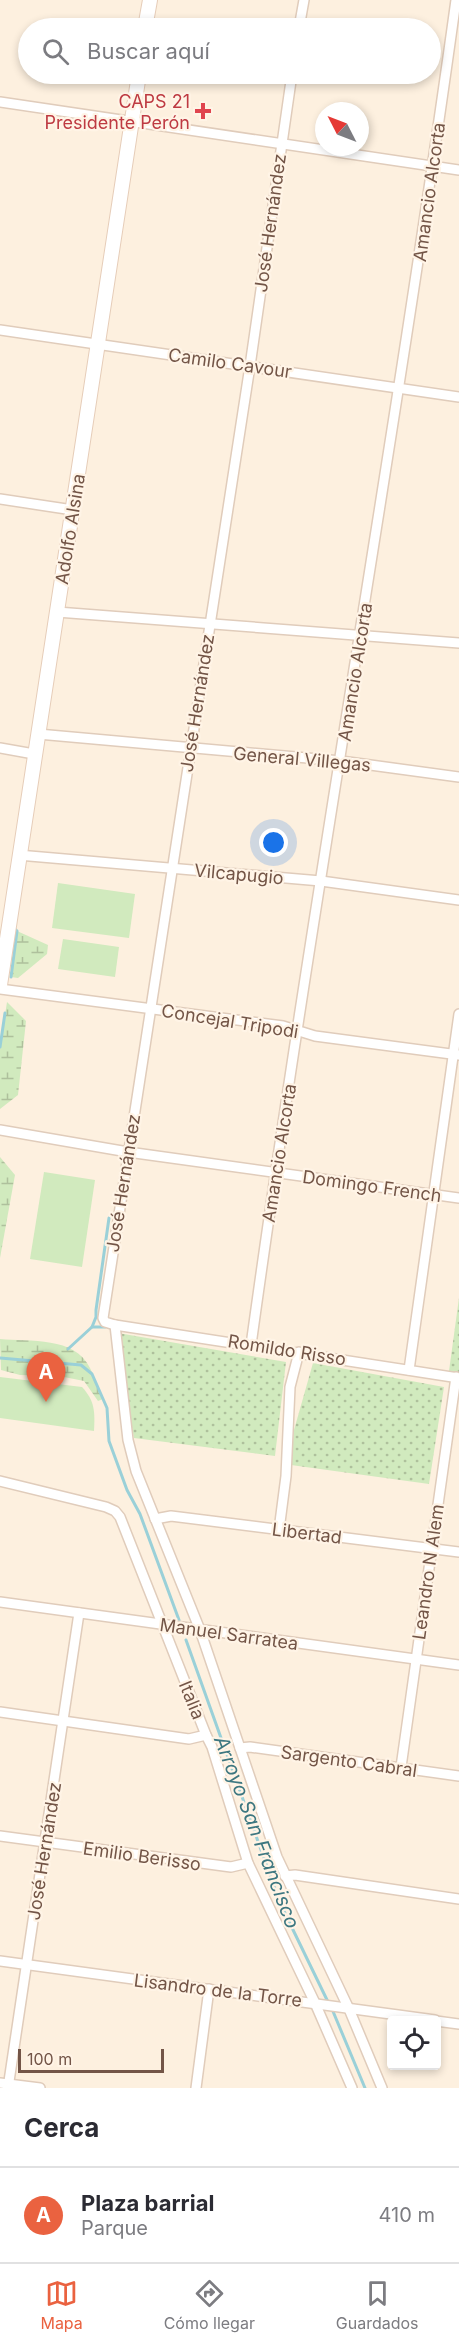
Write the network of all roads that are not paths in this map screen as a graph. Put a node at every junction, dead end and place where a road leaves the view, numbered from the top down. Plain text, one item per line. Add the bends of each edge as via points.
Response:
1 (150, 0) edge
2 (304, 0) edge
3 (456, 0) edge
4 (147, 18) edge
5 (301, 18) edge
6 (137, 84) edge
7 (291, 84) edge
8 (0, 102) edge
9 (131, 122) junction
10 (282, 142) junction
11 (433, 166) junction
12 (459, 170) edge
13 (0, 330) edge
14 (98, 345) junction
15 (250, 366) junction
16 (399, 388) junction
17 (459, 397) edge
18 (0, 499) edge
19 (73, 510) junction
20 (57, 612) junction
21 (210, 624) junction
22 (360, 635) junction
23 (459, 643) edge
24 (38, 734) junction
25 (0, 748) edge
26 (190, 749) junction
27 (34, 754) junction
28 (341, 761) junction
29 (459, 777) edge
30 (18, 855) junction
31 (171, 869) junction
32 (321, 881) junction
33 (459, 900) edge
34 (0, 987) edge
35 (151, 1008) junction
36 (459, 1014) edge
37 (299, 1031) junction
38 (456, 1055) edge
39 (0, 1131) edge
40 (128, 1152) junction
41 (275, 1173) junction
42 (433, 1195) junction
43 (459, 1198) edge
44 (115, 1325) junction
45 (251, 1345) junction
46 (299, 1352) junction
47 (409, 1370) junction
48 (458, 1377) edge
49 (0, 1481) edge
50 (155, 1519) junction
51 (279, 1530) junction
52 (431, 1548) junction
53 (459, 1552) edge
54 (0, 1602) edge
55 (79, 1613) junction
56 (162, 1624) junction
57 (197, 1629) junction
58 (416, 1659) junction
59 (459, 1665) edge
60 (0, 1712) edge
61 (64, 1721) junction
62 (206, 1735) junction
63 (240, 1748) junction
64 (401, 1767) junction
65 (459, 1776) edge
66 (0, 1836) edge
67 (45, 1843) junction
68 (248, 1863) junction
69 (285, 1876) junction
70 (459, 1899) edge
71 (0, 1961) edge
72 (27, 1965) junction
73 (209, 1989) junction
74 (319, 2004) junction
75 (345, 2008) junction
76 (401, 2016) edge
77 (441, 2022) edge
78 (459, 2024) edge
79 (5, 2085) edge
80 (40, 2088) edge
81 (196, 2088) edge
82 (352, 2088) edge
83 (382, 2088) edge

1 - 4 street
2 - 5 street
3 - 11 street, Amancio Alcorta
6 - 9 street, Adolfo Alsina
7 - 10 street, José Hernández
8 - 9 street
9 - 10 street
9 - 14 street, Adolfo Alsina
10 - 11 street
10 - 15 street, José Hernández
11 - 12 street
11 - 16 street, Amancio Alcorta
13 - 14 street, Camilo Cavour
14 - 15 street, Camilo Cavour
14 - 19 street, Adolfo Alsina
15 - 16 street, Camilo Cavour
15 - 21 street, José Hernández
16 - 17 street, Camilo Cavour
16 - 22 street, Amancio Alcorta
18 - 19 street
19 - 20 street, Adolfo Alsina
20 - 21 street
20 - 24 street, Adolfo Alsina
21 - 22 street
21 - 26 street, José Hernández
22 - 23 street
22 - 28 street, Amancio Alcorta
24 - 26 street, General Villegas
24 - 27 street, Adolfo Alsina
25 - 27 street
26 - 28 street, General Villegas
26 - 31 street, José Hernández
27 - 30 street, Adolfo Alsina
28 - 29 street, General Villegas
28 - 32 street, Amancio Alcorta
30 - 31 street, Vilcapugio
30 - 34 street, Adolfo Alsina
31 - 32 street, Vilcapugio
31 - 35 street, José Hernández
32 - 33 street, Vilcapugio
32 - 37 street, Amancio Alcorta
34 - 35 street, Concejal Tripodi
35 - 37 street, Concejal Tripodi
35 - 40 street, José Hernández
36 - 38 street
37 - 38 street, Concejal Tripodi
37 - 41 street, Amancio Alcorta
38 - 42 street
39 - 40 street, Domingo French
40 - 41 street, Domingo French
40 - 44 street, José Hernández via 102,1311 105,1322
41 - 42 street, Domingo French
41 - 45 street, Amancio Alcorta
42 - 43 street, Domingo French
42 - 47 street
44 - 45 street, Romildo Risso
44 - 50 street, Italia via 131,1456
45 - 46 street, Romildo Risso
46 - 47 street, Romildo Risso
46 - 51 street via 290,1387
47 - 48 street, Romildo Risso
48 - 52 street, Leandro N Alem
49 - 56 street, Italia via 115,1511
50 - 51 street, Libertad via 171,1516
50 - 57 street, Italia
51 - 52 street, Libertad
52 - 53 street, Libertad
52 - 58 street, Leandro N Alem
54 - 55 street, Manuel Sarratea
55 - 56 street, Manuel Sarratea
55 - 61 street, José Hernández
56 - 57 street, Manuel Sarratea
56 - 62 street, Italia
57 - 58 street, Manuel Sarratea
57 - 63 street, Italia
58 - 59 street, Manuel Sarratea
58 - 64 street, Leandro N Alem
60 - 61 street
61 - 62 street via 189,1739
61 - 67 street, José Hernández
62 - 68 street, Italia
63 - 64 street, Sargento Cabral
63 - 69 street, Italia
64 - 65 street, Sargento Cabral
66 - 67 street, Emilio Berisso
67 - 68 street, Emilio Berisso via 231,1867
67 - 72 street, José Hernández
68 - 74 street, Italia
69 - 70 street
69 - 75 street, Italia
71 - 72 street, Lisandro de la Torre
72 - 73 street, Lisandro de la Torre
72 - 79 street, José Hernández
73 - 74 street, Lisandro de la Torre
73 - 81 street
74 - 75 street, Lisandro de la Torre
74 - 82 street, Italia
75 - 76 street, Lisandro de la Torre
75 - 83 street, Italia
77 - 78 street, Lisandro de la Torre
79 - 80 street

